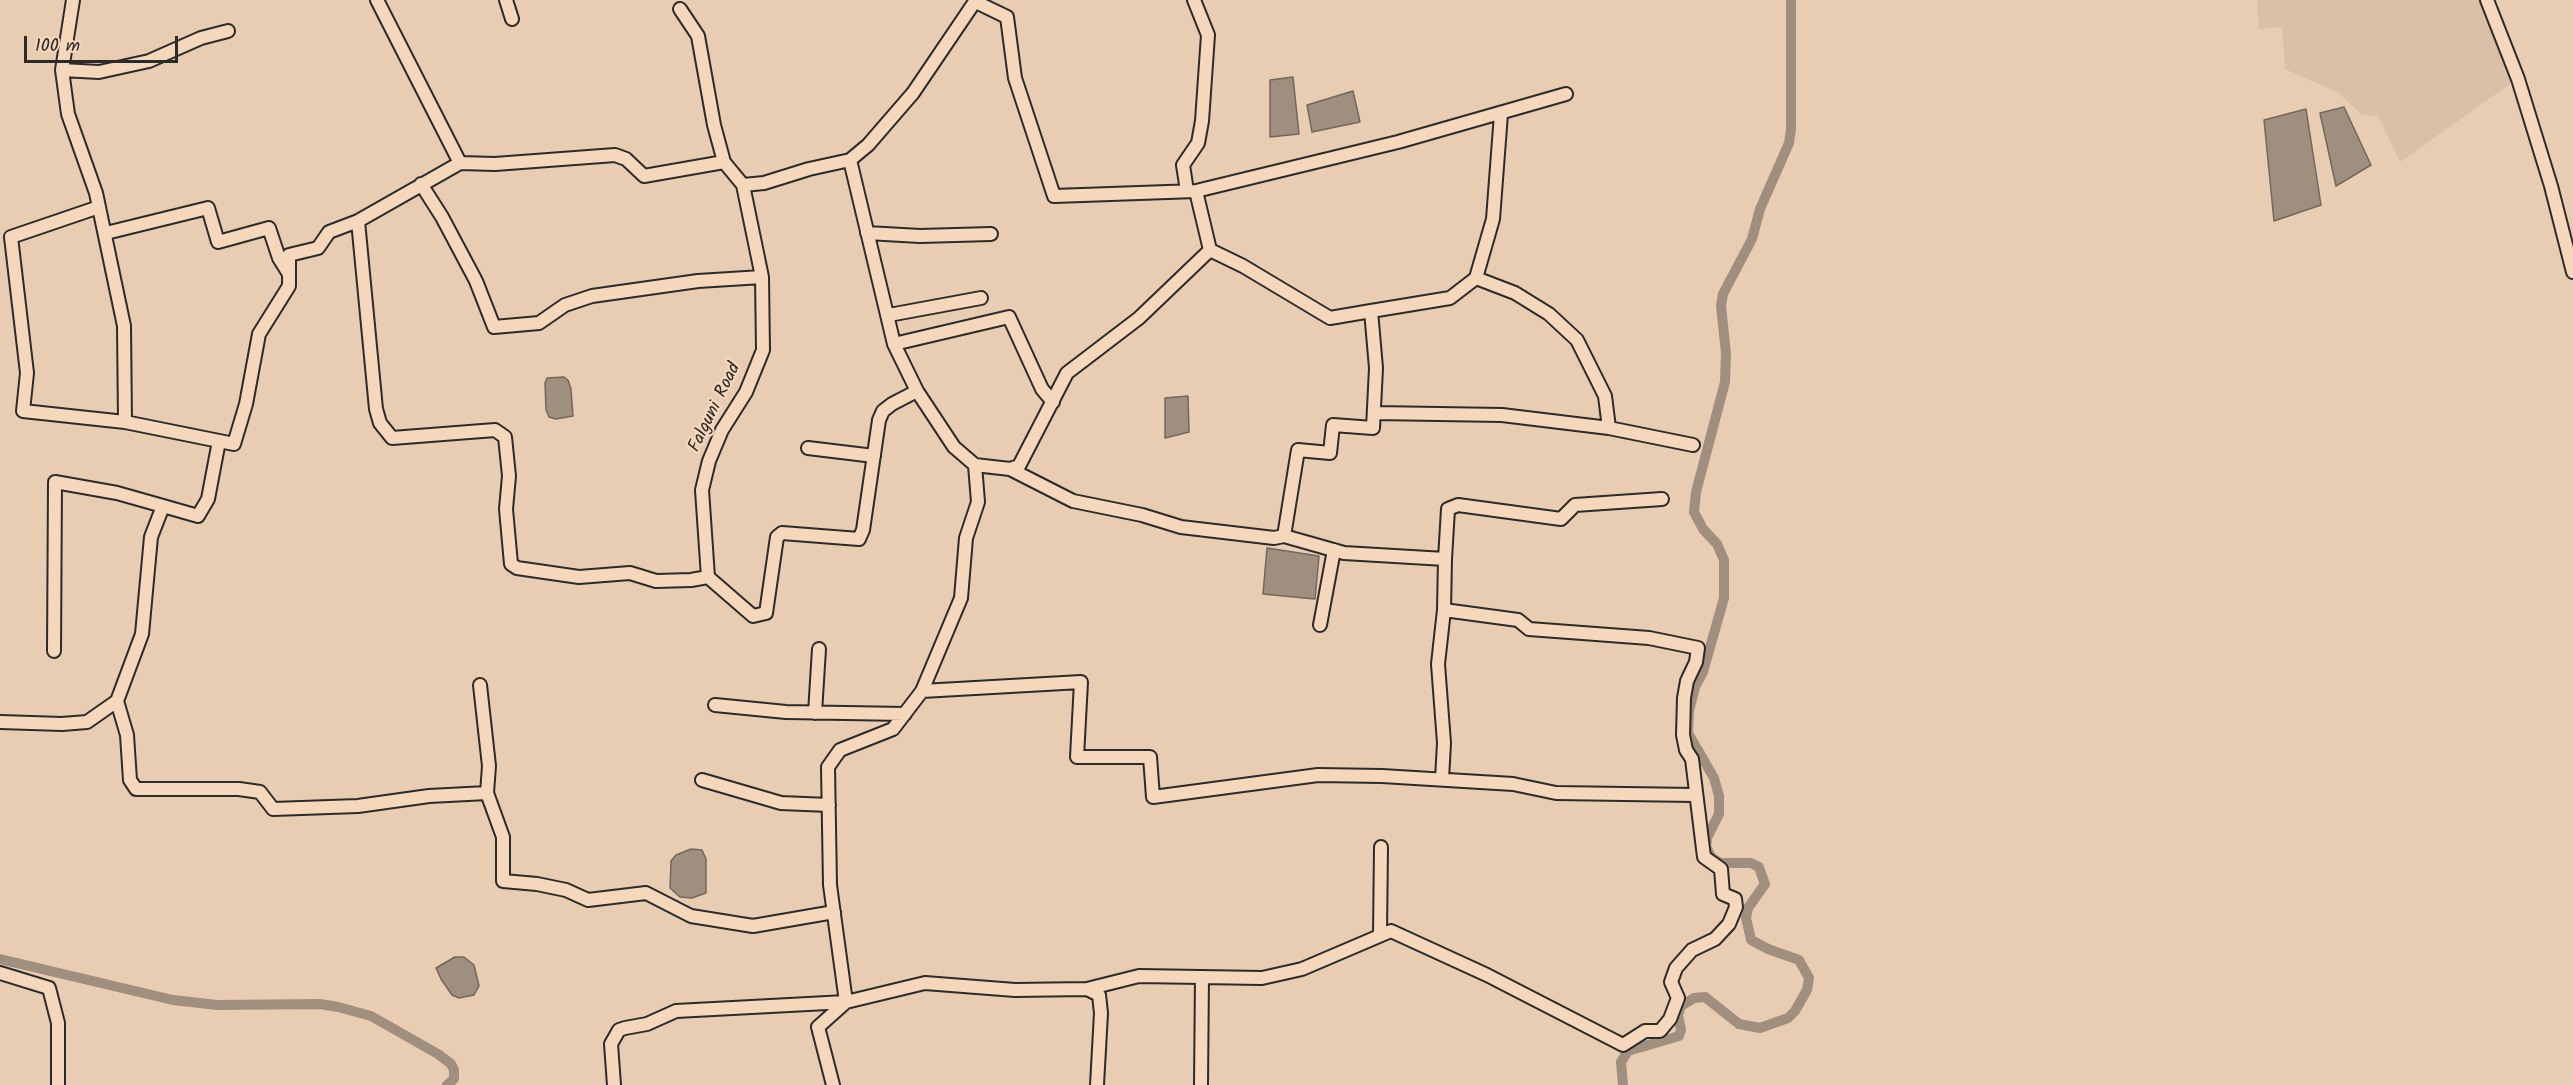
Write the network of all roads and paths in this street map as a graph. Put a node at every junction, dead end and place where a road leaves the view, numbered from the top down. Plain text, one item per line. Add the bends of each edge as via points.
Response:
1 (73, 0) edge
2 (377, 0) edge
3 (506, 0) edge
4 (1194, 0) edge
5 (2487, 0) edge
6 (976, 1) edge
7 (680, 9) dead end
8 (512, 19) dead end
9 (228, 31) dead end
10 (62, 70) junction
11 (1566, 94) dead end
12 (1501, 114) junction
13 (850, 160) junction
14 (724, 162) junction
15 (460, 163) junction
16 (421, 184) junction
17 (743, 185) junction
18 (1191, 191) junction
19 (99, 207) junction
20 (358, 221) junction
21 (106, 233) junction
22 (867, 233) junction
23 (991, 234) dead end
24 (2569, 238) edge
25 (1210, 250) junction
26 (2573, 272) edge
27 (289, 274) junction
28 (762, 278) junction
29 (1476, 278) junction
30 (981, 298) dead end
31 (1371, 311) junction
32 (889, 315) junction
33 (894, 344) junction
34 (917, 391) junction
35 (1053, 402) junction
36 (1375, 413) junction
37 (125, 422) junction
38 (1609, 428) junction
39 (219, 441) junction
40 (1693, 445) dead end
41 (808, 448) dead end
42 (874, 456) junction
43 (975, 465) junction
44 (1010, 469) junction
45 (1662, 499) dead end
46 (163, 506) junction
47 (1284, 536) junction
48 (1334, 550) junction
49 (1445, 559) junction
50 (708, 577) junction
51 (1444, 610) junction
52 (1320, 625) dead end
53 (819, 649) dead end
54 (54, 651) dead end
55 (480, 685) dead end
56 (922, 691) junction
57 (117, 701) junction
58 (716, 705) dead end
59 (814, 713) junction
60 (905, 714) junction
61 (0, 722) edge
62 (1442, 779) junction
63 (702, 780) dead end
64 (487, 793) junction
65 (1695, 795) junction
66 (829, 805) junction
67 (1381, 847) dead end
68 (834, 912) junction
69 (1380, 934) junction
70 (0, 974) edge
71 (1202, 977) junction
72 (1087, 989) junction
73 (846, 1002) junction
74 (58, 1085) edge
75 (614, 1085) edge
76 (833, 1085) edge
77 (1097, 1085) edge
78 (1201, 1085) edge

1 - 10 street
2 - 15 street
3 - 8 street
4 - 18 street via 1208,35 1198,143 1183,165
5 - 24 street via 2518,79
6 - 13 street via 913,93
6 - 18 street via 1007,17 1016,78 1054,196
7 - 14 street via 698,36
9 - 10 street via 201,38 149,61 99,72
10 - 19 street via 68,114
11 - 12 street
12 - 18 street
12 - 29 street via 1493,219
13 - 17 street
13 - 22 street
14 - 15 street via 644,176 626,159 615,155
14 - 17 street
15 - 16 street
16 - 20 street
16 - 28 street via 476,281 494,327 539,323 565,305 592,296 698,281
17 - 28 street, Falguni Road
18 - 25 street
19 - 21 street
19 - 37 street via 11,237 27,373 23,411
20 - 27 street via 329,232 318,248 289,255
20 - 50 street via 380,423 392,438 495,430 505,437 511,564 579,577 630,573 656,581
21 - 27 street via 208,208 218,242 269,228
21 - 37 street via 124,326
22 - 23 street
22 - 32 street
24 - 26 street
25 - 31 street via 1330,318
25 - 35 street via 1139,318 1067,373
27 - 39 street via 288,286 259,334 234,444
28 - 50 street, Falguni Road via 763,350 746,392 722,430 702,490
29 - 31 street via 1450,298
29 - 38 street via 1515,293 1577,340 1605,396
30 - 32 street
31 - 36 street
32 - 33 street
33 - 34 street
33 - 35 street via 1009,317 1042,389
34 - 42 street via 883,411
34 - 43 street via 954,447
35 - 44 street via 1024,459
36 - 38 street via 1502,415
36 - 47 street via 1373,428 1333,424 1330,453 1298,450
37 - 39 street
38 - 40 street
39 - 46 street via 208,499 198,516
41 - 42 street
42 - 50 street via 859,539 782,533 777,537 766,613 753,616
43 - 44 street
43 - 56 street via 978,502 966,538 961,598
44 - 47 street via 1072,501 1181,527
45 - 49 street via 1575,505 1561,519 1458,505 1448,509
46 - 54 street via 55,482
46 - 57 street via 151,537 142,633
47 - 48 street
48 - 49 street
48 - 52 street
49 - 51 street
51 - 62 street via 1438,664 1444,743
51 - 65 street via 1518,620 1529,629 1649,638 1698,648 1688,681 1683,720
53 - 59 street
55 - 64 street via 489,766
56 - 60 street
56 - 62 street via 1081,682 1077,757 1150,757 1153,797 1318,775
57 - 61 street via 87,722
57 - 64 street via 127,735 130,780 136,789 260,792 273,809 358,806
58 - 59 street
59 - 60 street
60 - 66 street via 893,729 840,750 828,767
62 - 65 street via 1513,784 1556,793
63 - 66 street via 781,803
64 - 68 street via 503,837 503,881 566,890 588,900 646,893 691,916 753,926
65 - 69 street via 1704,857 1721,868 1724,894 1735,899 1736,907 1729,924 1715,939 1692,950 1676,968 1671,982 1678,998 1670,1019 1660,1031 1645,1031 1623,1045 1391,930
66 - 68 street
67 - 69 street
68 - 73 street
69 - 71 street via 1302,969 1262,978
70 - 74 street via 49,988 58,1023
71 - 72 street via 1139,976
71 - 78 street
72 - 73 street via 1015,990 926,983
72 - 77 street via 1099,995 1101,1012
73 - 75 street via 676,1011 647,1024 619,1030 611,1044
73 - 76 street via 818,1028

